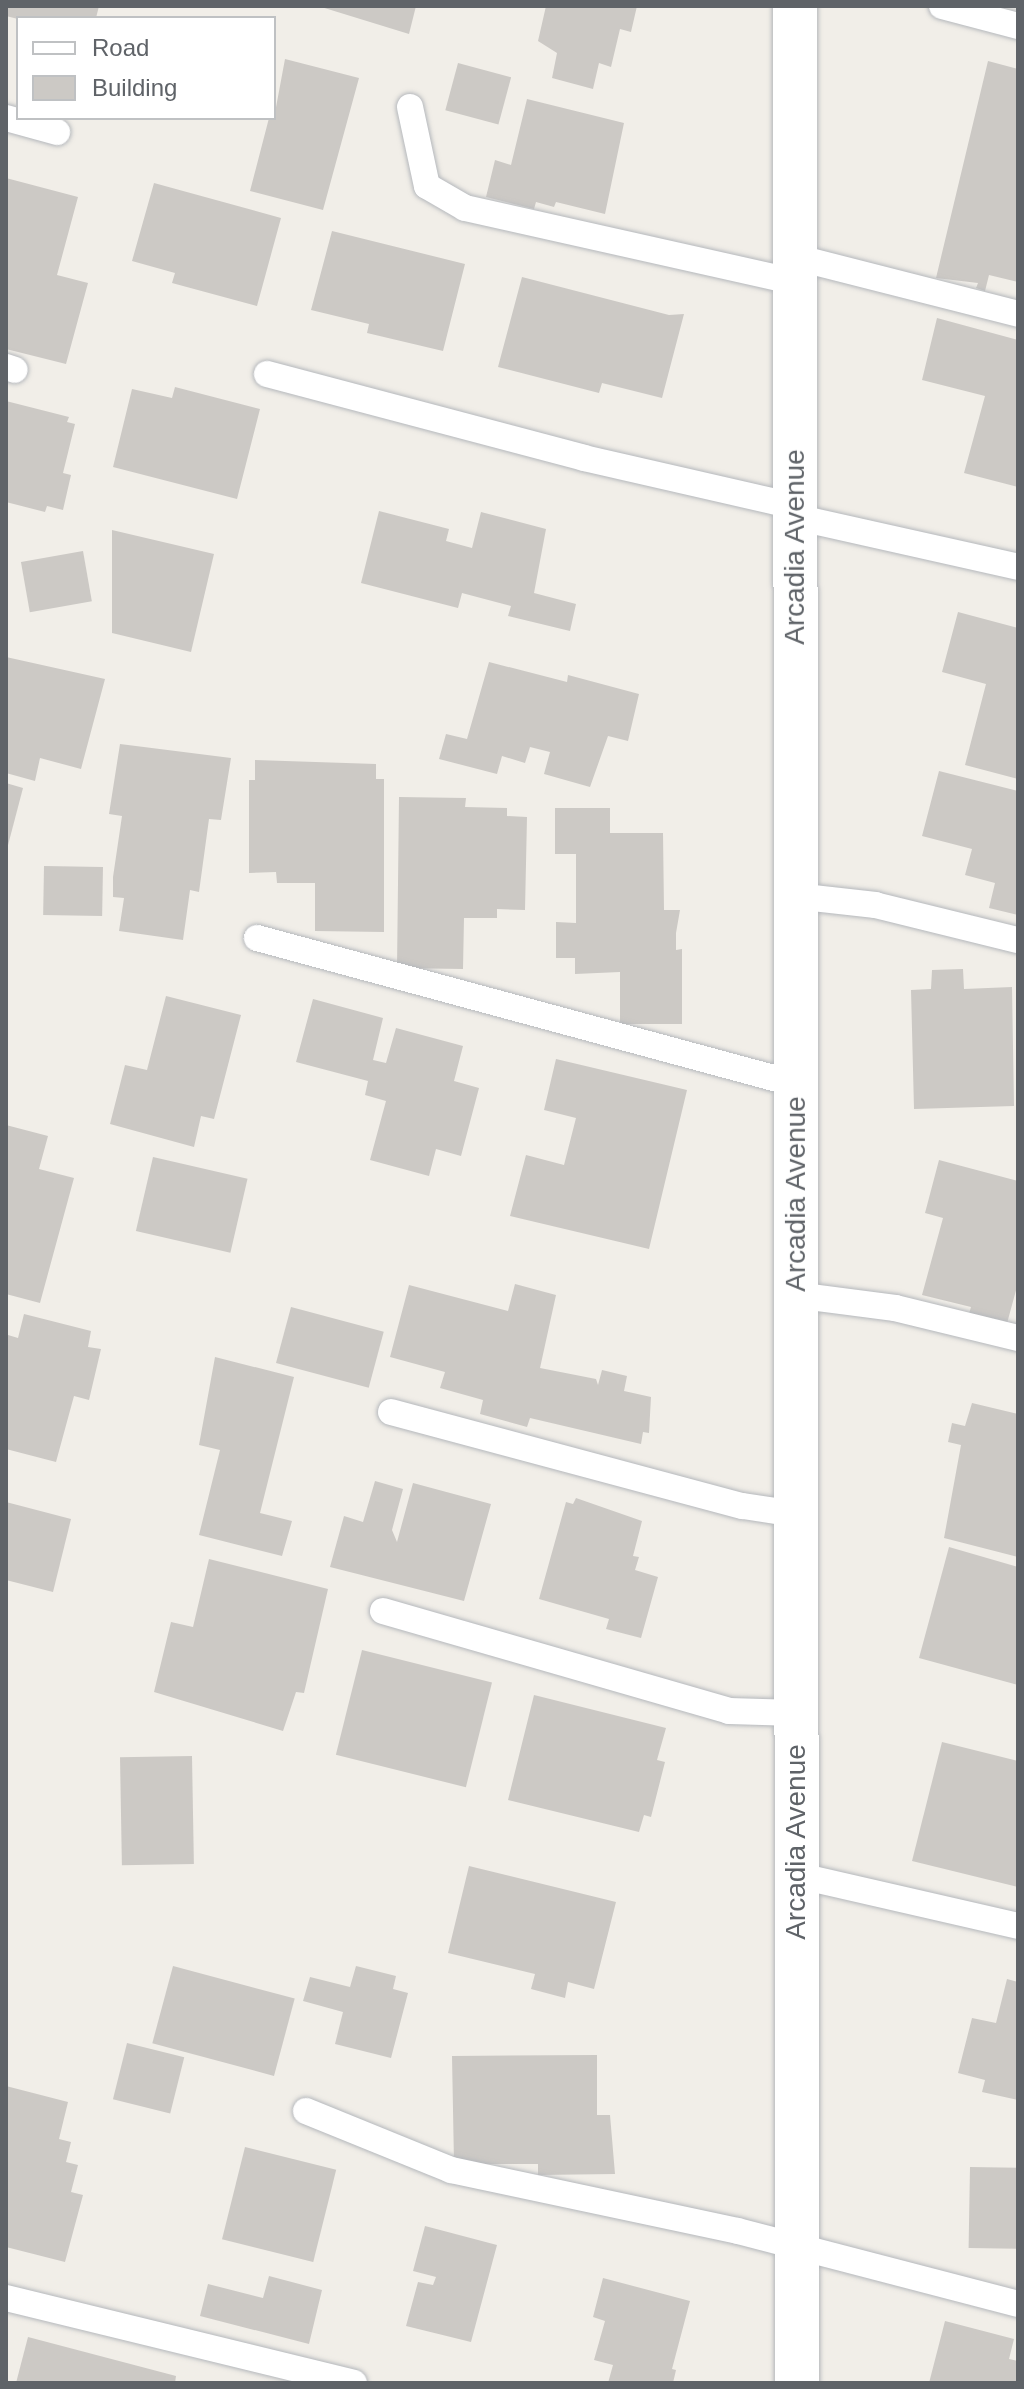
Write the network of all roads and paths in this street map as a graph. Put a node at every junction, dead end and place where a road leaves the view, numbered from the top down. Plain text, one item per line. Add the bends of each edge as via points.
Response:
1 (795, 6) edge
2 (942, 6) edge
3 (1018, 26) edge
4 (410, 107) dead end
5 (6, 118) edge
6 (57, 132) dead end
7 (795, 270) junction
8 (1018, 314) edge
9 (267, 374) dead end
10 (795, 511) junction
11 (1018, 567) edge
12 (795, 896) junction
13 (257, 938) dead end
14 (1018, 940) edge
15 (796, 1084) junction
16 (795, 1295) junction
17 (1018, 1338) edge
18 (391, 1412) dead end
19 (796, 1514) junction
20 (383, 1611) dead end
21 (796, 1713) junction
22 (796, 1875) junction
23 (1018, 1926) edge
24 (306, 2111) dead end
25 (796, 2245) junction
26 (6, 2298) edge
27 (1018, 2304) edge
28 (354, 2383) edge
29 (797, 2383) edge

1 - 7 street, Arcadia Avenue
2 - 3 lane
4 - 7 lane via 427,186 465,208
5 - 6 lane
7 - 8 lane
7 - 10 street, Arcadia Avenue
9 - 10 lane
10 - 11 lane
10 - 12 street, Arcadia Avenue
12 - 14 lane via 875,905
12 - 15 street, Arcadia Avenue
13 - 15 lane
15 - 16 street, Arcadia Avenue
16 - 17 lane via 895,1308
16 - 19 street, Arcadia Avenue
18 - 19 lane via 743,1506
19 - 21 street, Arcadia Avenue
20 - 21 lane via 729,1711
21 - 22 street, Arcadia Avenue
22 - 23 lane
22 - 25 street, Arcadia Avenue
24 - 25 lane via 451,2170
25 - 27 lane
25 - 29 street, Arcadia Avenue
26 - 28 lane

